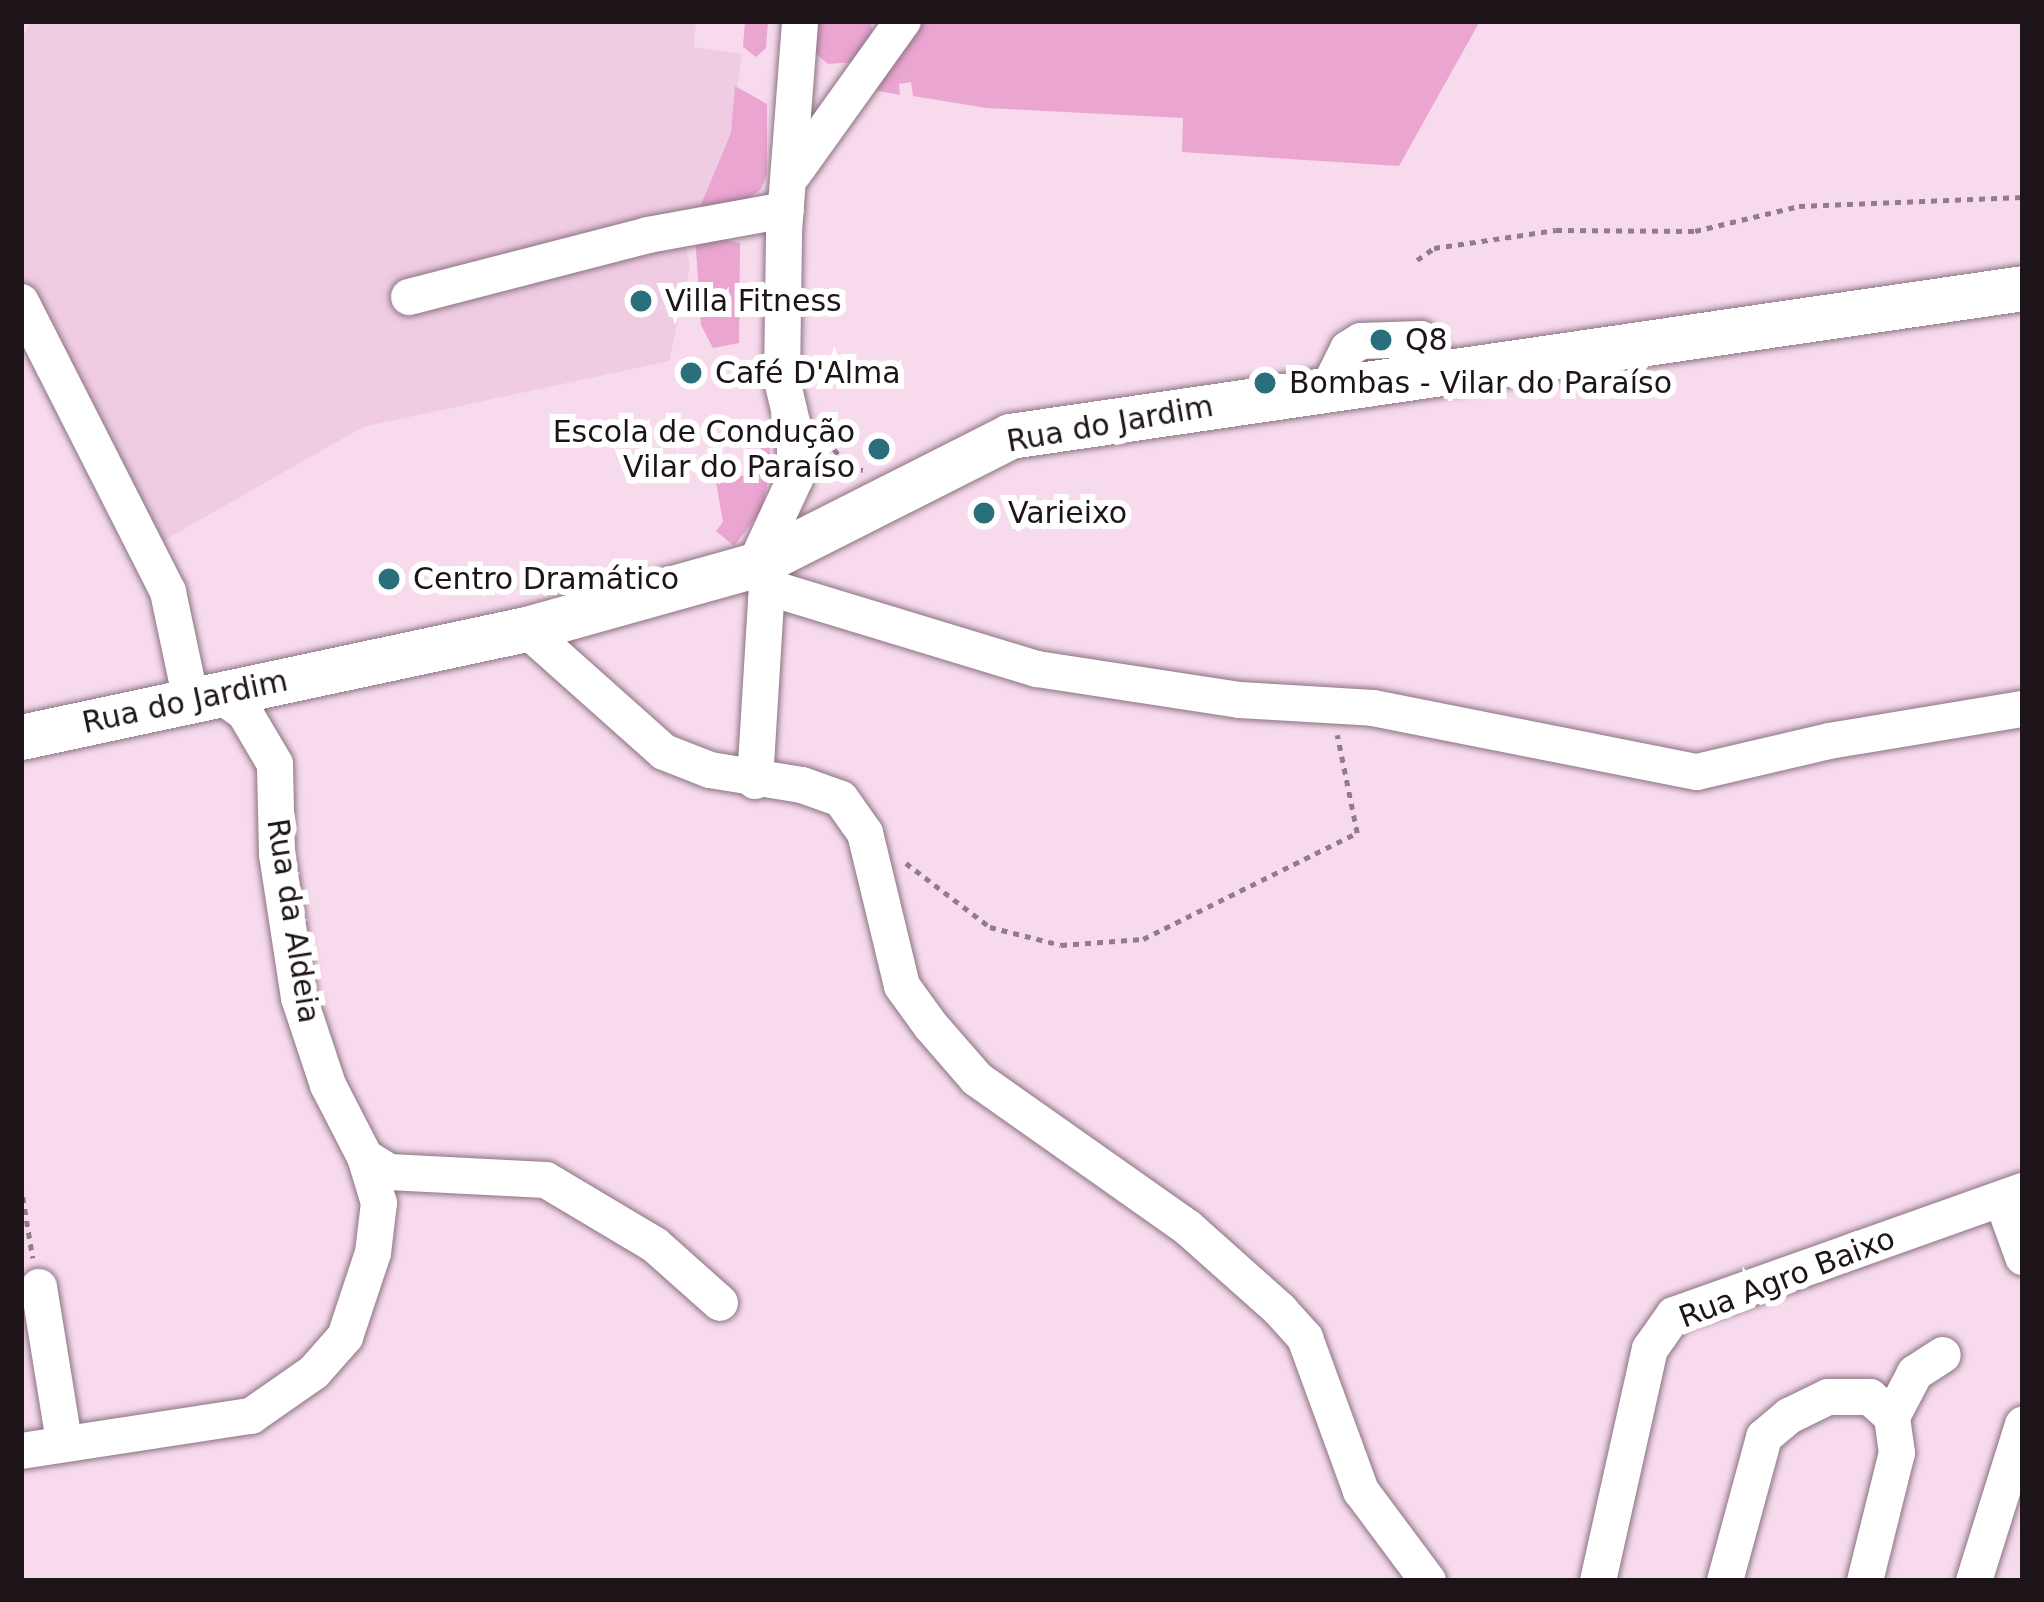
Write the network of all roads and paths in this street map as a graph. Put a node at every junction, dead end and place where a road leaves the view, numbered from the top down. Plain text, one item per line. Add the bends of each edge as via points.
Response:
1 (800, 21) edge
2 (903, 21) edge
3 (800, 67) junction
4 (850, 91) junction
5 (789, 193) junction
6 (2023, 196) edge
7 (1417, 260) dead end
8 (2023, 288) edge
9 (409, 296) dead end
10 (21, 302) edge
11 (821, 433) dead end
12 (849, 468) dead end
13 (761, 576) junction
14 (526, 629) junction
15 (205, 697) junction
16 (1330, 706) junction
17 (2023, 709) edge
18 (21, 737) edge
19 (754, 781) junction
20 (865, 833) junction
21 (365, 1157) junction
22 (21, 1185) edge
23 (2012, 1195) edge
24 (2023, 1257) edge
25 (39, 1287) joint
26 (720, 1303) dead end
27 (1943, 1354) dead end
28 (1892, 1418) junction
29 (2023, 1425) edge
30 (64, 1442) junction
31 (21, 1451) edge
32 (1428, 1581) edge
33 (1598, 1581) edge
34 (1725, 1581) edge
35 (1865, 1581) edge
36 (1974, 1581) edge

1 - 3 street
2 - 4 street
3 - 4 street
3 - 5 street
4 - 5 street
5 - 9 street
5 - 13 street via 782,380 795,479
6 - 7 path via 1799,206 1695,231 1556,230 1434,248
8 - 13 main road, Rua do Jardim via 1010,436
10 - 15 street via 168,592
11 - 12 path
13 - 14 main road, Rua do Jardim
13 - 16 street via 1037,669
13 - 19 street
14 - 15 main road, Rua do Jardim
14 - 19 street via 664,752
15 - 18 main road, Rua do Jardim
15 - 21 street, Rua da Aldeia via 245,713 275,764 277,854 299,998 328,1085
16 - 17 street via 1697,772
16 - 20 path via 1357,833 1143,939 1061,945 990,927
19 - 20 street via 841,799
20 - 32 street via 902,986 977,1079 1187,1227 1305,1338 1361,1491
21 - 26 street via 388,1172 546,1180 655,1246
21 - 30 street, Rua da Aldeia via 380,1203 373,1253 345,1337 314,1372 250,1416
22 - 25 path
23 - 24 street
23 - 33 street, Rua Agro Baixo via 1673,1315 1650,1349
25 - 30 street
27 - 28 street via 1915,1373
28 - 34 street via 1870,1397 1828,1397 1765,1437
28 - 35 street via 1898,1453
29 - 36 street
30 - 31 street, Rua da Aldeia

